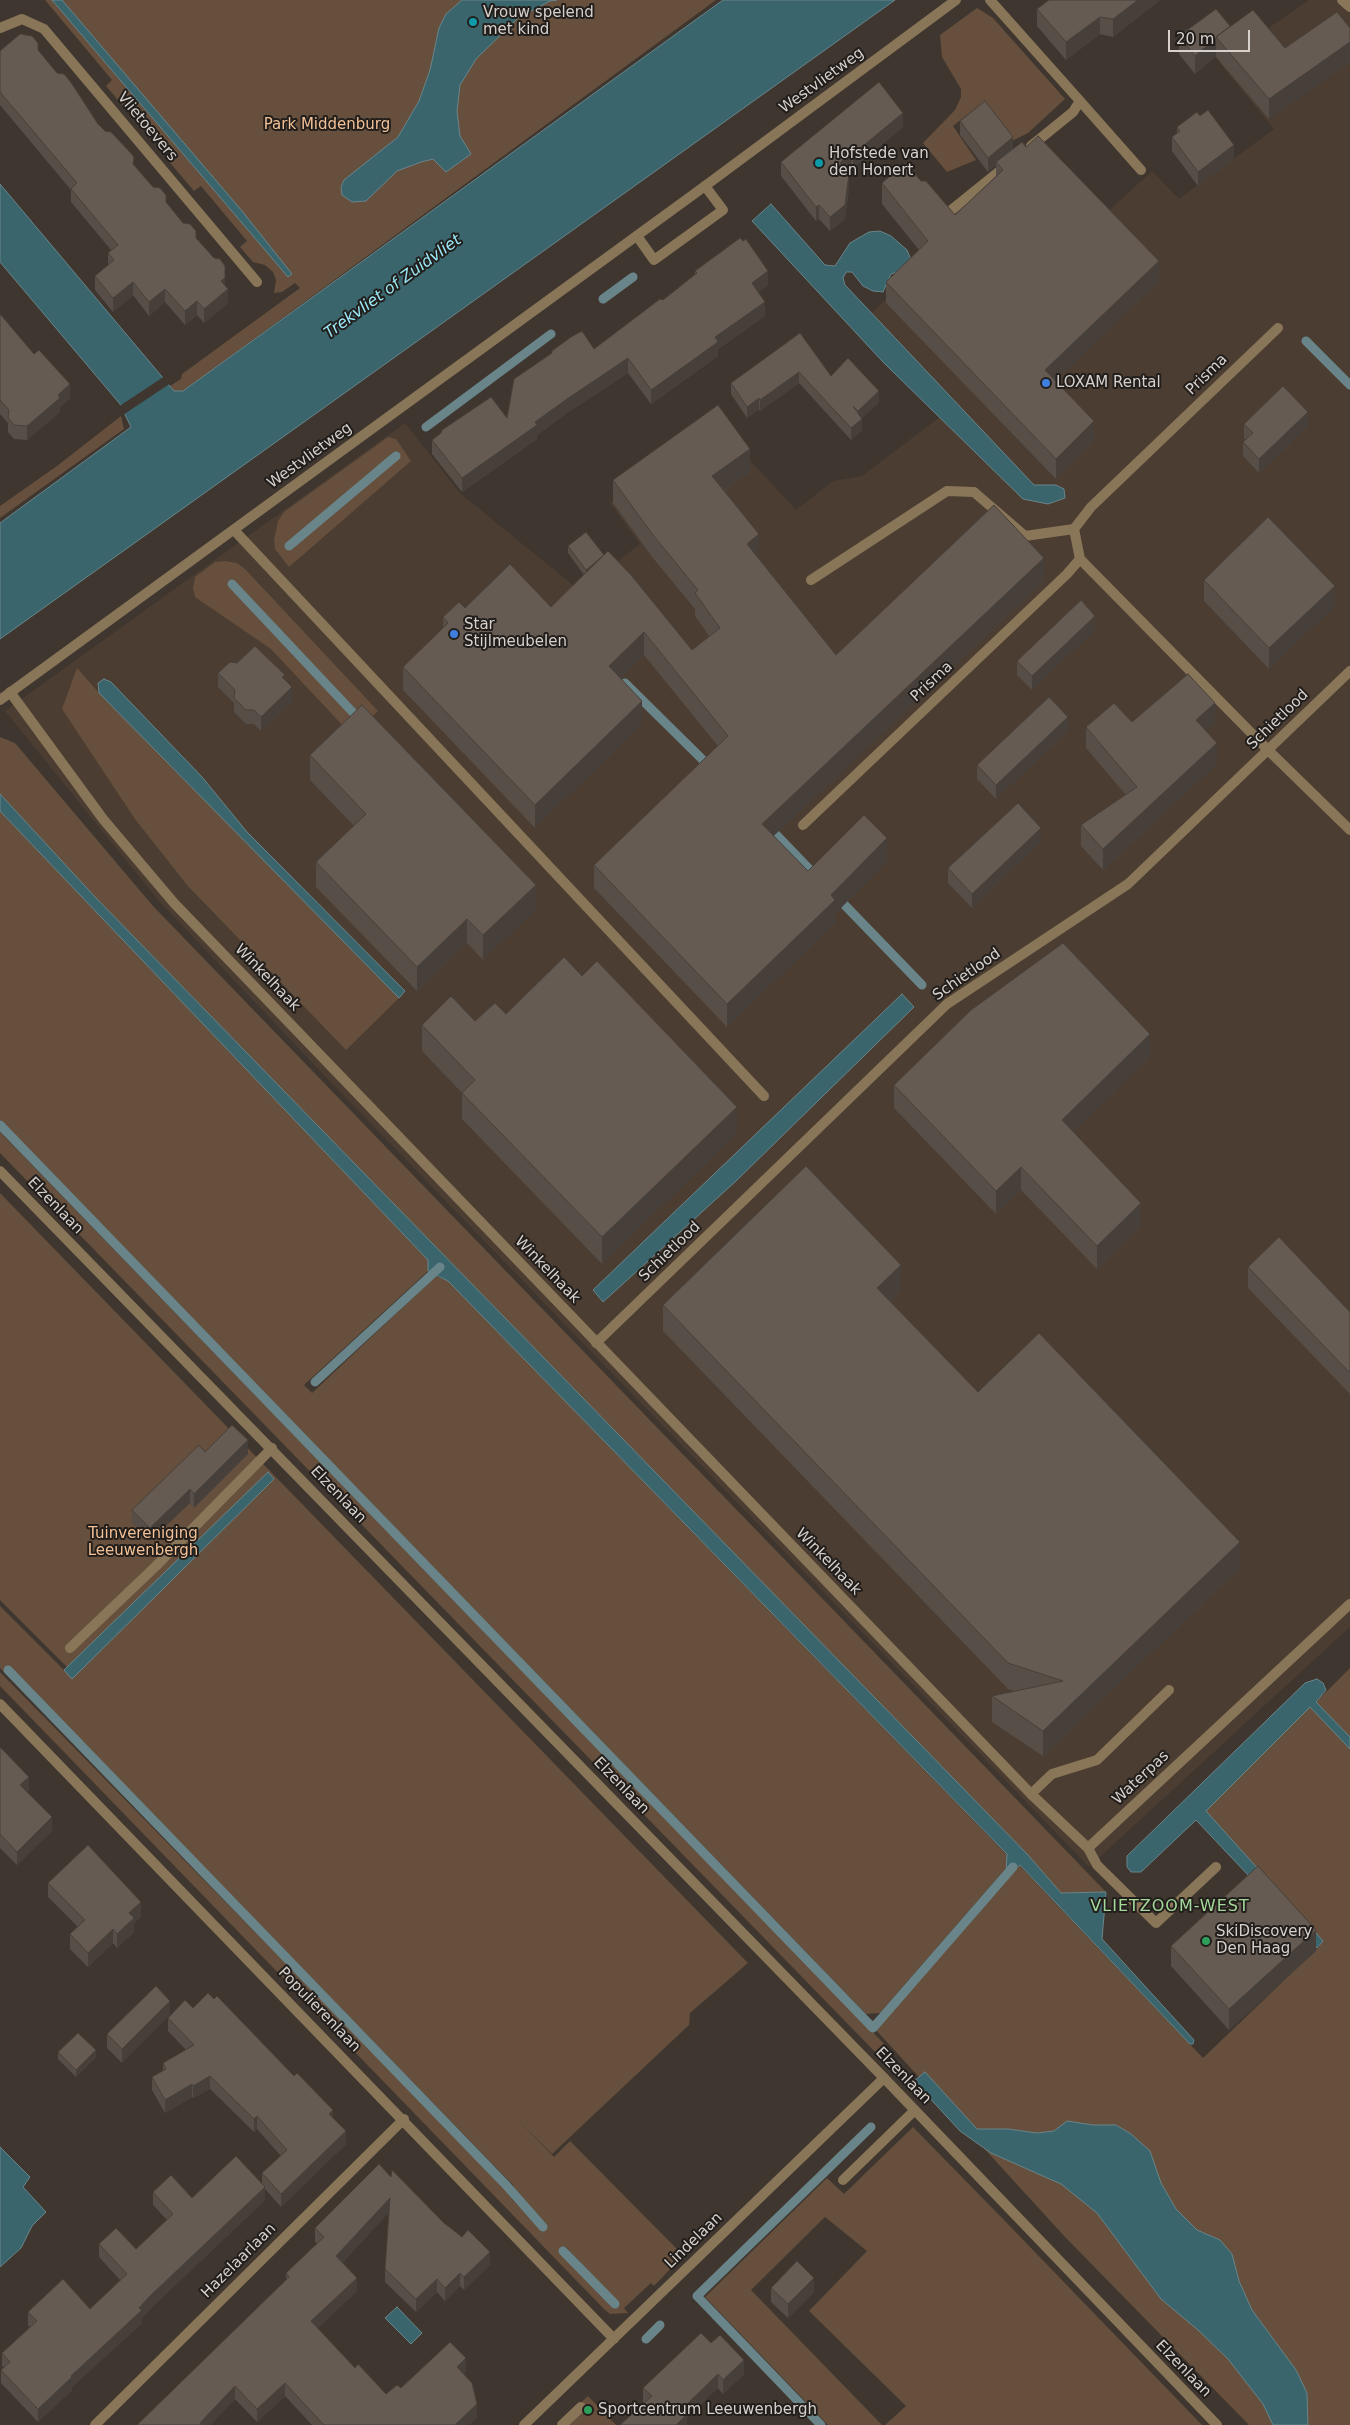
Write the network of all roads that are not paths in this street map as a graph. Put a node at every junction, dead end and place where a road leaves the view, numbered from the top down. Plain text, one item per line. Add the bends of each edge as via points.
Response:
1 (956, 0) edge
2 (990, 0) edge
3 (1342, 0) edge
4 (1350, 7) edge
5 (0, 28) edge
6 (1080, 101) junction
7 (1141, 170) dead end
8 (705, 186) junction
9 (949, 212) edge
10 (636, 236) junction
11 (257, 282) dead end
12 (1278, 328) dead end
13 (1074, 529) junction
14 (234, 530) junction
15 (1080, 559) junction
16 (811, 580) dead end
17 (1350, 671) edge
18 (10, 692) junction
19 (0, 700) edge
20 (1268, 750) junction
21 (803, 825) dead end
22 (1350, 830) edge
23 (764, 1096) dead end
24 (0, 1171) edge
25 (596, 1343) junction
26 (272, 1448) junction
27 (1350, 1604) edge
28 (70, 1648) dead end
29 (1169, 1690) dead end
30 (0, 1704) edge
31 (1031, 1794) junction
32 (1088, 1848) junction
33 (1216, 1867) dead end
34 (884, 2078) junction
35 (914, 2110) junction
36 (404, 2119) junction
37 (843, 2180) dead end
38 (614, 2339) junction
39 (581, 2407) dead end
40 (95, 2425) edge
41 (524, 2425) edge
42 (562, 2425) edge
43 (1217, 2425) edge

1 - 8 street, Westvlietweg
2 - 6 street
3 - 4 street
5 - 11 street, Vlietoevers via 22,19 44,29
6 - 7 street
6 - 9 street via 1073,112
8 - 10 street, Westvlietweg
8 - 10 street via 723,210 654,260
10 - 14 street, Westvlietweg
12 - 13 street, Prisma via 1091,507
13 - 15 street
13 - 16 street via 1025,536 974,492 947,491
14 - 18 street, Westvlietweg
14 - 23 street
15 - 20 street
15 - 21 street, Prisma
17 - 20 street, Schietlood
18 - 19 street, Westvlietweg
18 - 25 street, Winkelhaak via 103,819 174,903
20 - 22 street
20 - 25 street, Schietlood via 1128,884 947,1004
24 - 26 street, Elzenlaan
25 - 31 street, Winkelhaak
26 - 28 street
26 - 34 street, Elzenlaan
27 - 32 street, Waterpas
29 - 31 street via 1097,1760 1052,1774
30 - 36 street, Populierenlaan
31 - 32 street, Winkelhaak
32 - 33 street via 1097,1865 1156,1923
34 - 35 street, Elzenlaan
34 - 38 street, Lindelaan
35 - 37 street
35 - 43 street, Elzenlaan
36 - 38 street, Populierenlaan
36 - 40 street, Hazelaarlaan
38 - 41 street, Lindelaan
39 - 42 street

